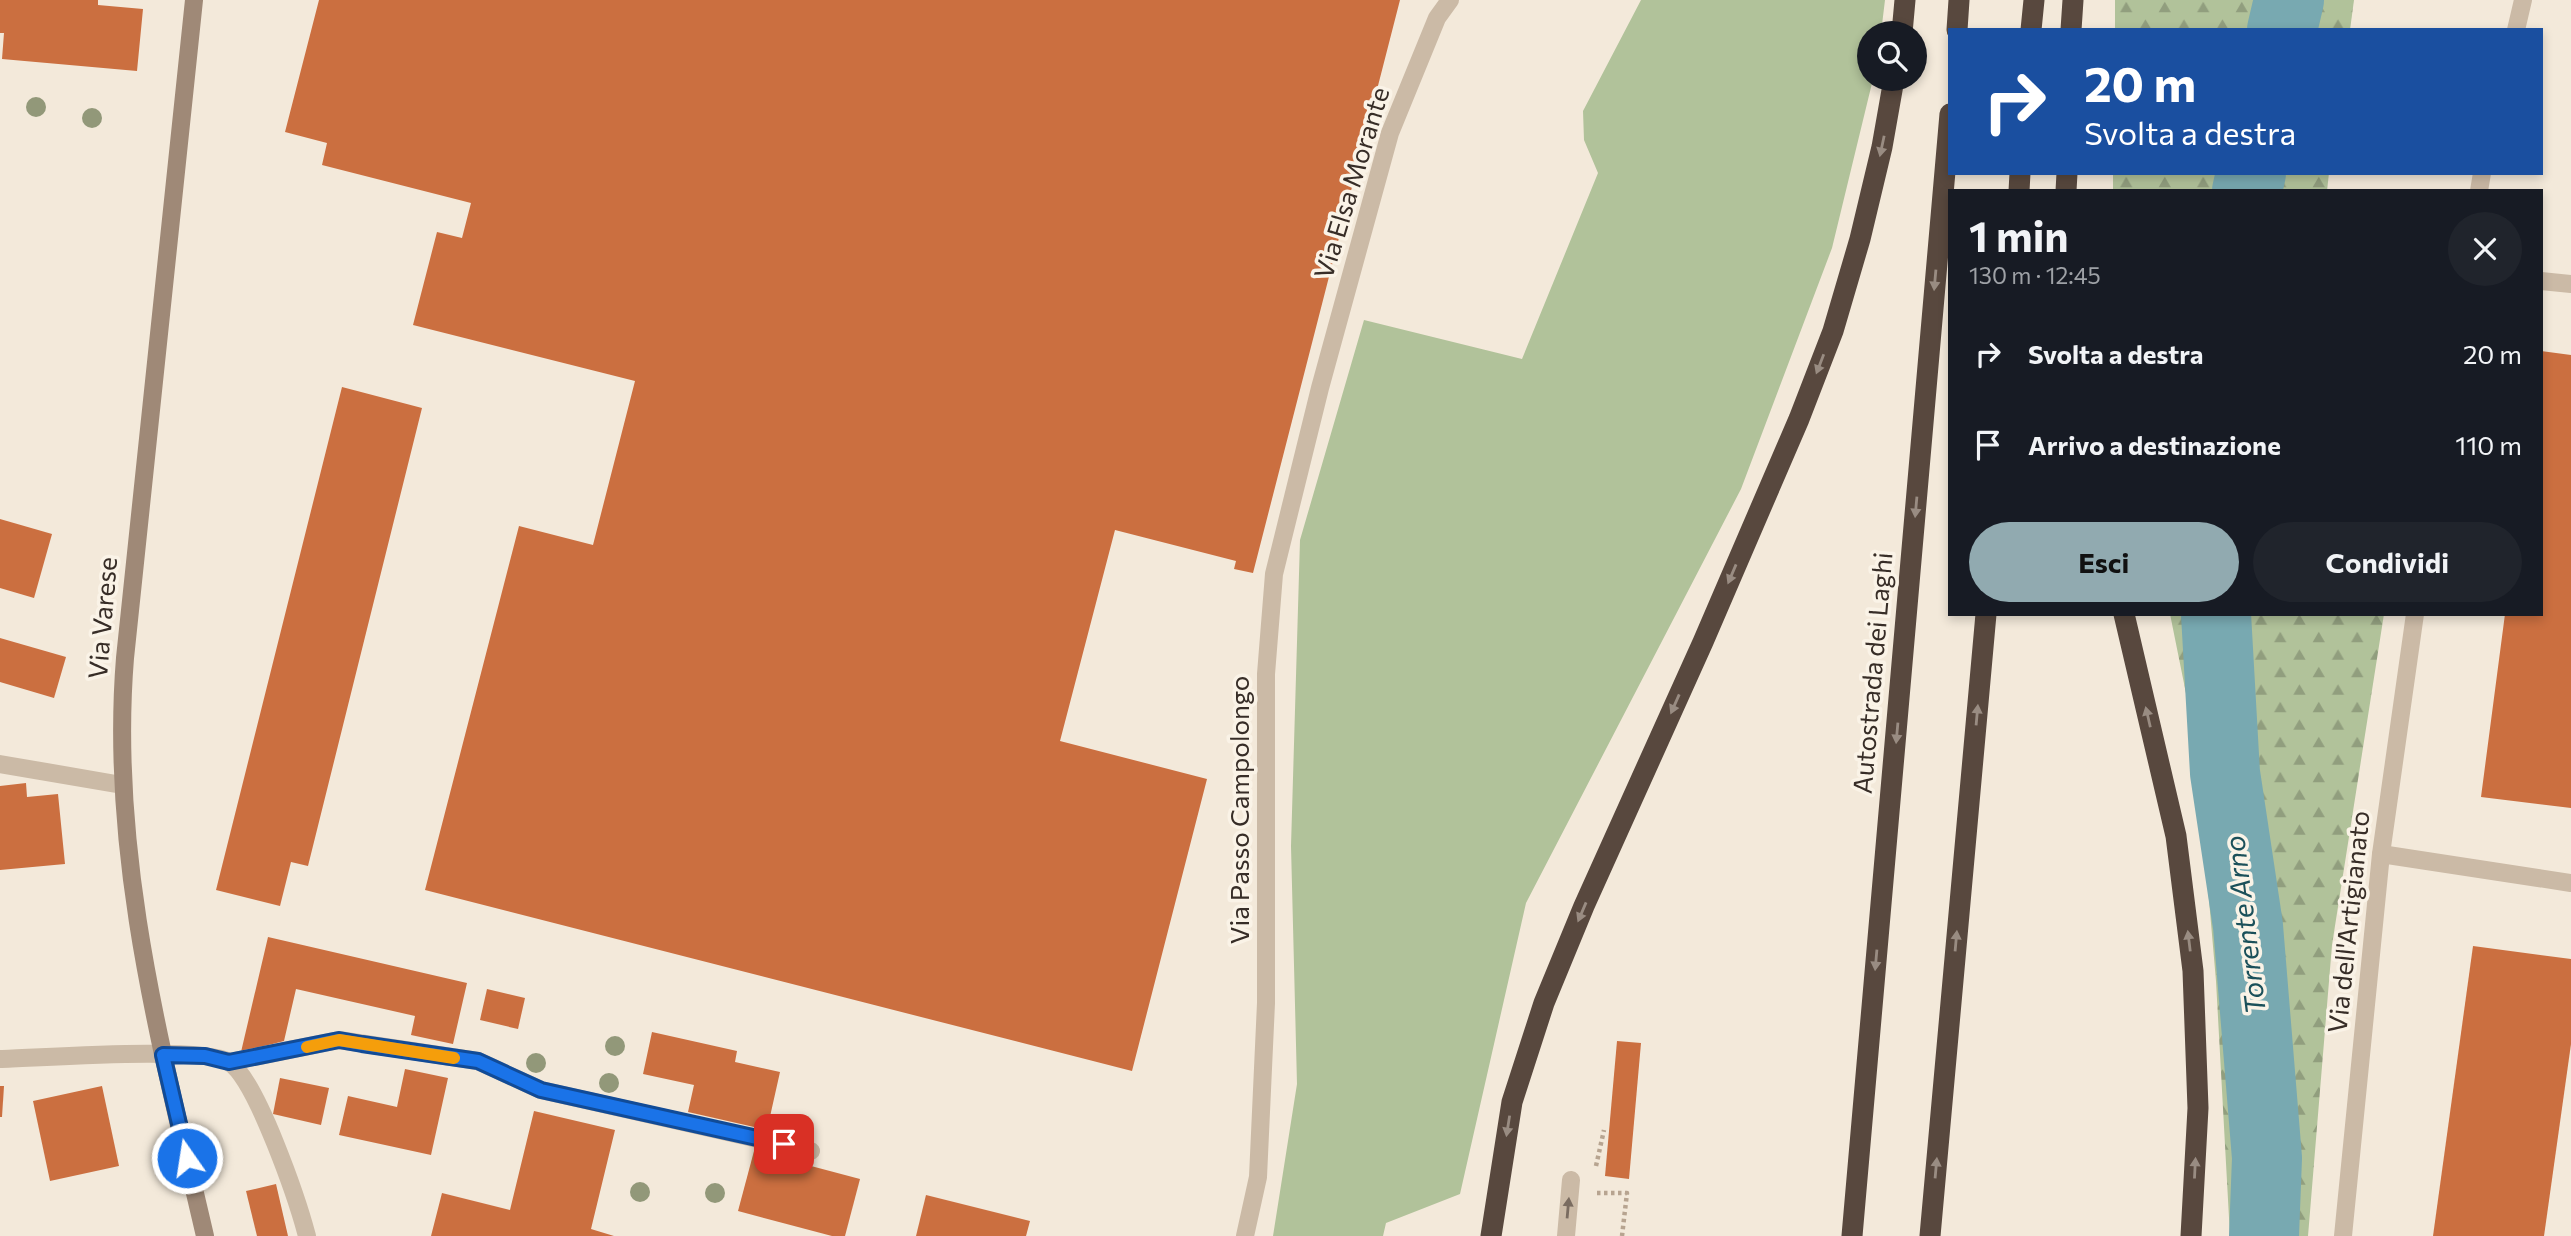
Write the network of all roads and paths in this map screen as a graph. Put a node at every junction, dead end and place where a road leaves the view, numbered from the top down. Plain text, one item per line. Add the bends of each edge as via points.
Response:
1 (194, 0) edge
2 (1450, 0) edge
3 (1905, 0) edge
4 (1959, 0) edge
5 (2034, 0) edge
6 (2073, 0) edge
7 (2523, 0) edge
8 (1903, 21) edge
9 (1957, 28) edge
10 (2031, 28) edge
11 (2071, 28) edge
12 (2516, 28) edge
13 (1893, 91) edge
14 (1948, 137) edge
15 (2543, 281) edge
16 (2571, 284) edge
17 (1320, 388) joint
18 (1986, 616) edge
19 (2124, 616) edge
20 (2414, 616) edge
21 (0, 764) edge
22 (122, 785) junction
23 (2381, 854) junction
24 (2571, 883) edge
25 (163, 1055) junction
26 (0, 1059) edge
27 (229, 1062) junction
28 (1604, 1130) dead end
29 (811, 1151) dead end
30 (1596, 1167) dead end
31 (1570, 1180) dead end
32 (1590, 1192) dead end
33 (205, 1236) edge
34 (307, 1236) edge
35 (1245, 1236) edge
36 (1491, 1236) edge
37 (1566, 1236) edge
38 (1622, 1236) edge
39 (1852, 1236) edge
40 (1930, 1236) edge
41 (2192, 1236) edge
42 (2343, 1236) edge

1 - 22 main road, Via Varese via 127,645
2 - 17 street, Via Elsa Morante via 1437,18 1390,133
3 - 8 highway
4 - 9 highway
5 - 10 highway
6 - 11 highway
7 - 12 street
13 -> 36 highway via 1860,239 1833,331 1799,419 1544,1003 1512,1102
14 -> 39 highway, Autostrada dei Laghi
15 - 16 street
17 - 35 street, Via Passo Campolongo via 1274,574 1266,674 1266,1003 1258,1177
40 -> 18 highway
41 -> 19 highway via 2198,1108 2193,971 2176,836
20 - 23 street, Via dell'Artigianato
21 - 22 street
22 - 25 main road, Via Varese via 136,919
23 - 24 street
23 - 42 street, Via dell'Artigianato
25 - 26 street
25 - 27 street
25 - 33 main road, Via Varese
27 - 29 street via 339,1040 478,1061 541,1090
27 - 34 street via 251,1092 278,1150
28 - 30 path
37 -> 31 street
32 - 38 path via 1628,1193

